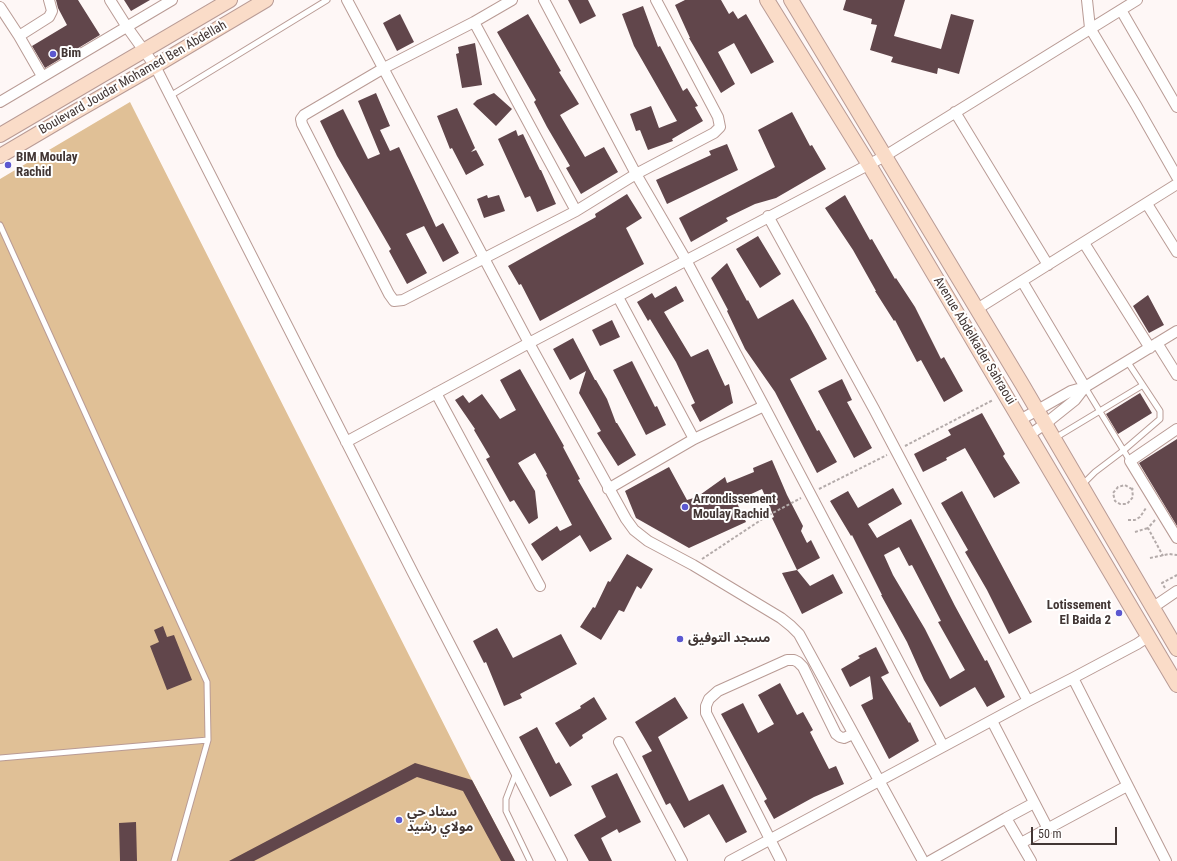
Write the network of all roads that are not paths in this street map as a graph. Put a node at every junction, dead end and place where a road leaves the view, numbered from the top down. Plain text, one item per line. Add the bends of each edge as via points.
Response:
1 (50, 0) edge
2 (110, 0) edge
3 (172, 0) edge
4 (230, 0) edge
5 (266, 0) edge
6 (327, 0) edge
7 (348, 0) edge
8 (512, 0) edge
9 (544, 0) edge
10 (656, 0) edge
11 (767, 0) edge
12 (792, 0) edge
13 (1087, 0) edge
14 (1137, 0) edge
15 (0, 7) edge
16 (1121, 10) junction
17 (474, 22) junction
18 (127, 27) junction
19 (1090, 28) junction
20 (20, 36) junction
21 (144, 51) junction
22 (155, 66) junction
23 (384, 68) junction
24 (42, 76) junction
25 (170, 96) junction
26 (1, 98) edge
27 (1177, 107) edge
28 (955, 112) junction
29 (0, 135) edge
30 (0, 156) edge
31 (885, 156) junction
32 (868, 163) junction
33 (636, 174) junction
34 (1177, 177) edge
35 (1177, 184) edge
36 (1147, 204) junction
37 (576, 211) junction
38 (768, 216) junction
39 (0, 225) edge
40 (1084, 242) junction
41 (1177, 252) edge
42 (485, 258) junction
43 (686, 260) junction
44 (1048, 265) junction
45 (1022, 281) junction
46 (618, 297) junction
47 (977, 309) junction
48 (1177, 331) edge
49 (529, 343) junction
50 (1153, 345) junction
51 (1127, 361) junction
52 (1177, 375) edge
53 (1143, 385) junction
54 (1085, 387) junction
55 (436, 393) junction
56 (764, 406) junction
57 (1037, 410) junction
58 (1100, 411) junction
59 (1020, 420) junction
60 (1045, 424) junction
61 (1177, 429) edge
62 (1029, 435) junction
63 (694, 439) junction
64 (1054, 439) junction
65 (346, 442) junction
66 (1124, 450) junction
67 (1130, 460) junction
68 (1081, 486) junction
69 (608, 489) junction
70 (1177, 538) edge
71 (540, 586) dead end
72 (1177, 591) edge
73 (1152, 608) junction
74 (1149, 636) junction
75 (1177, 649) edge
76 (1073, 678) junction
77 (1177, 684) edge
78 (1028, 701) junction
79 (992, 721) junction
80 (853, 734) junction
81 (208, 740) junction
82 (619, 742) dead end
83 (943, 746) junction
84 (0, 758) edge
85 (516, 772) junction
86 (879, 781) junction
87 (1127, 786) junction
88 (1034, 803) junction
89 (1006, 818) junction
90 (1048, 829) junction
91 (769, 839) junction
92 (1021, 843) junction
93 (174, 861) edge
94 (530, 861) edge
95 (562, 861) edge
96 (682, 861) edge
97 (730, 861) edge
98 (781, 861) edge
99 (923, 861) edge
100 (930, 861) edge
101 (1031, 861) edge
102 (1166, 861) edge

1 - 20 street via 52,11 49,17
2 - 18 street
3 - 18 street
4 - 21 main road, Boulevard Joudar Mohamed Ben Abdellah
5 - 22 main road, Boulevard Joudar Mohamed Ben Abdellah
6 - 25 lane
7 - 23 street
8 - 17 street
9 - 33 street
10 - 33 street via 718,117 720,127 714,133
11 - 32 main road, Avenue Abdelkader Sahraoui
12 - 31 main road, Avenue Abdelkader Sahraoui
13 - 19 street
14 - 16 street
15 - 20 street
16 - 19 street
16 - 27 street
17 - 23 street
17 - 37 street
18 - 21 street
18 - 24 street
19 - 28 street
19 - 34 street
20 - 24 street
21 - 22 street
21 - 29 main road, Boulevard Joudar Mohamed Ben Abdellah
22 - 25 street
22 - 30 main road, Boulevard Joudar Mohamed Ben Abdellah
23 - 42 street
23 - 42 street via 301,119 389,294 394,301 403,300
24 - 26 street
25 - 65 street
28 - 31 street
28 - 44 street
31 - 32 street
31 - 47 main road, Avenue Abdelkader Sahraoui
32 - 38 street
32 - 59 main road, Avenue Abdelkader Sahraoui
33 - 37 street
33 - 43 street
35 - 36 street
36 - 40 street
36 - 41 street
37 - 42 street
38 - 43 street
38 - 78 street via 896,450
39 - 81 lane via 207,682
40 - 44 street
40 - 50 street
42 - 49 street
43 - 46 street
43 - 56 street
44 - 45 street
45 - 47 street
45 - 54 street
46 - 49 street
46 - 63 street
47 - 57 main road, Avenue Abdelkader Sahraoui
48 - 50 street
49 - 55 street
49 - 69 street
50 - 51 street
50 - 52 street
51 - 53 lane
51 - 54 street
53 - 58 lane
53 - 66 lane via 1160,411 1160,419
54 - 57 street via 1071,391
54 - 58 lane
54 - 60 street via 1075,400
55 - 65 street
55 - 71 street
56 - 63 street
56 - 83 street
57 - 59 street
57 - 60 main road, Avenue Abdelkader Sahraoui
58 - 64 lane
58 - 66 lane
59 - 62 main road, Avenue Abdelkader Sahraoui
60 - 62 street
60 - 64 main road, Avenue Abdelkader Sahraoui
61 - 67 street
62 - 74 main road, Avenue Abdelkader Sahraoui
63 - 69 street
64 - 68 main road, Avenue Abdelkader Sahraoui
65 - 85 street
66 - 67 lane
66 - 68 lane
67 - 70 street
68 - 73 main road, Avenue Abdelkader Sahraoui
69 - 80 street via 634,530 648,541 693,565 791,626 799,634
72 - 73 street
73 - 75 main road, Avenue Abdelkader Sahraoui
74 - 76 street
74 - 77 main road, Avenue Abdelkader Sahraoui
76 - 78 street
76 - 87 street
78 - 79 street
79 - 83 street
79 - 88 street
80 - 86 street
80 - 91 street via 844,738 836,734 802,667 794,660 787,660 718,690 709,699 706,712
81 - 84 lane
81 - 93 lane
82 - 96 street
83 - 86 street
85 - 94 lane via 506,799 506,811
85 - 95 street
86 - 91 street
86 - 99 street
87 - 90 street
87 - 102 street
88 - 89 street
88 - 90 street
89 - 92 street
89 - 100 street
90 - 92 street
91 - 97 street
91 - 98 street
92 - 101 street

